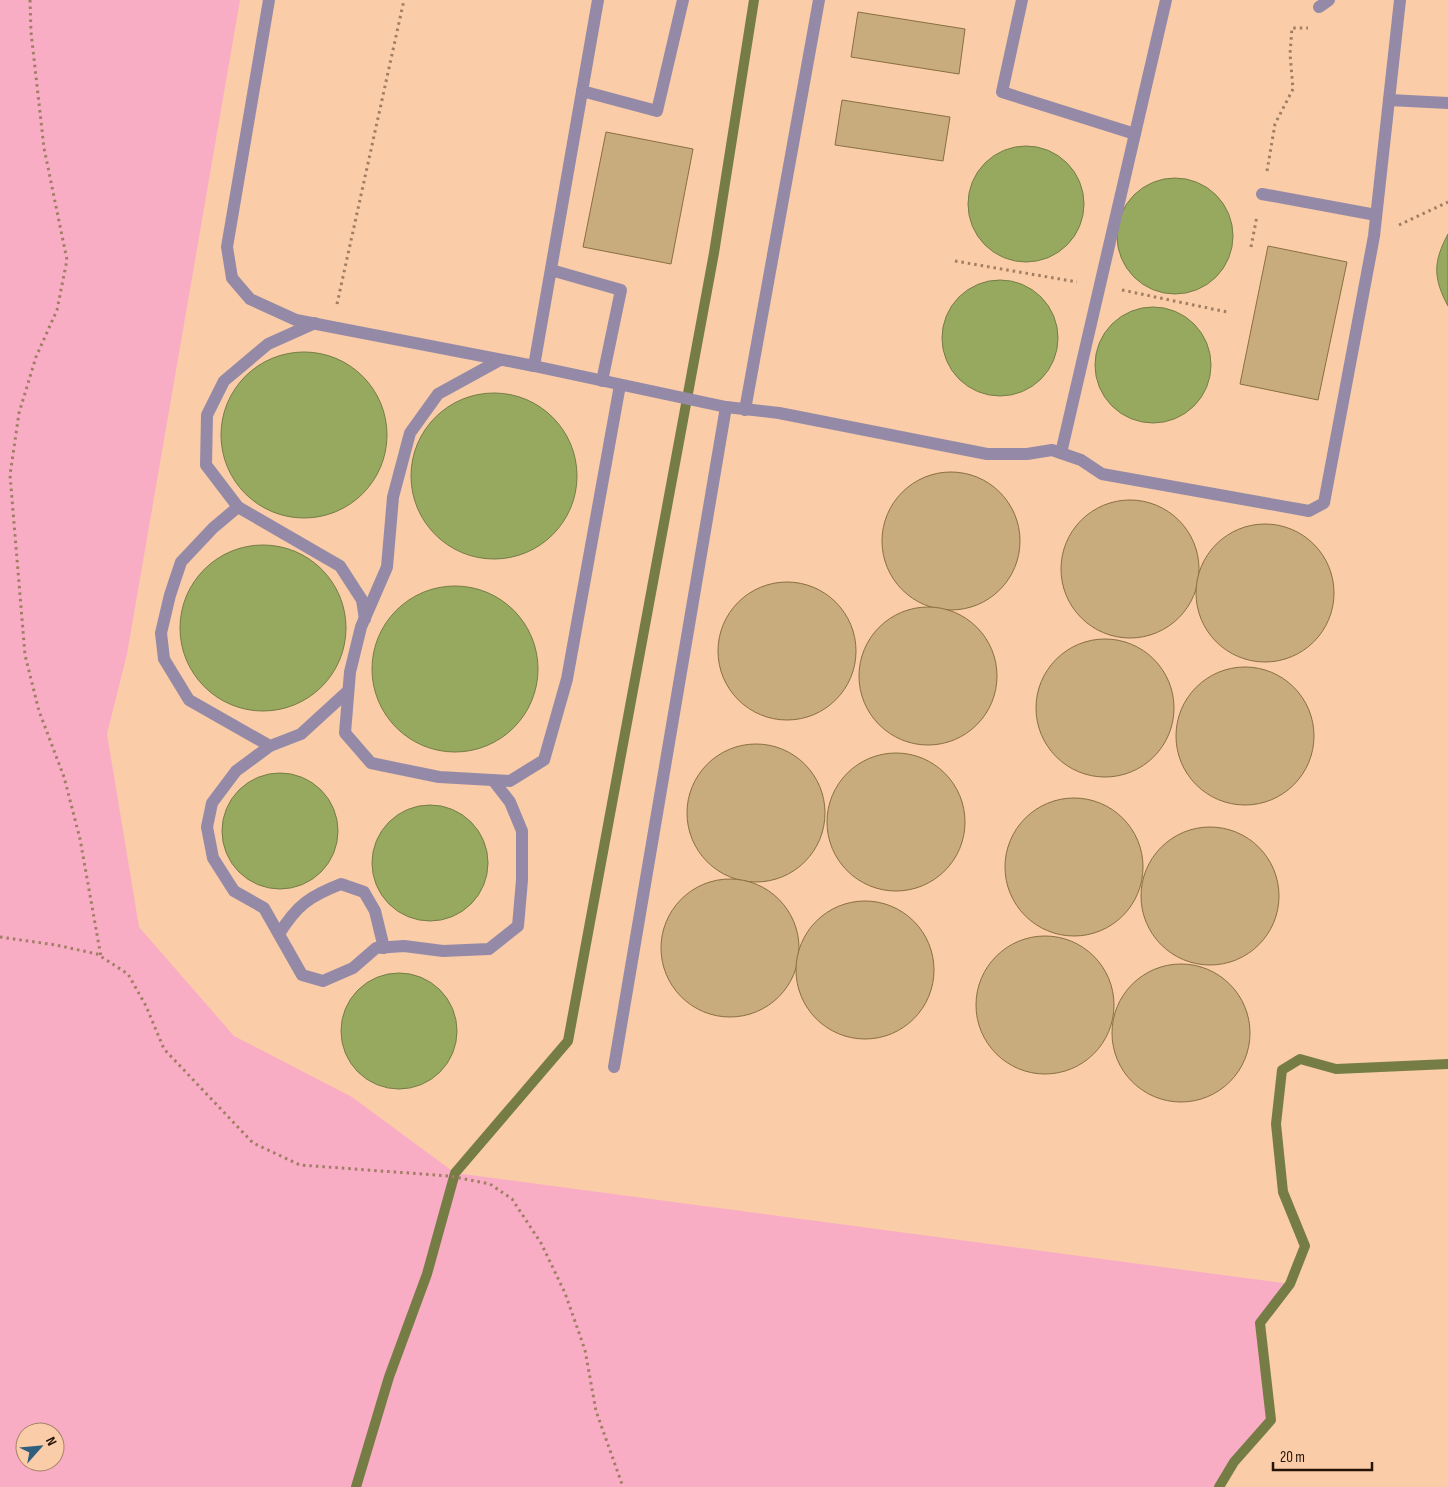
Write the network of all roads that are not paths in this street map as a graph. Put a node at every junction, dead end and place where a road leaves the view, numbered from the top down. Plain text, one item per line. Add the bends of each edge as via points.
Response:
1 (270, 0) edge
2 (598, 0) edge
3 (683, 0) edge
4 (819, 0) edge
5 (1022, 0) edge
6 (1166, 0) edge
7 (1400, 0) edge
8 (582, 91) junction
9 (1389, 100) junction
10 (1448, 102) edge
11 (1135, 134) junction
12 (1262, 194) road end
13 (1376, 215) junction
14 (551, 270) junction
15 (315, 323) junction
16 (500, 360) junction
17 (534, 366) junction
18 (602, 381) junction
19 (620, 385) junction
20 (726, 407) junction
21 (745, 410) junction
22 (1062, 453) junction
23 (238, 507) junction
24 (365, 619) junction
25 (348, 691) junction
26 (270, 746) junction
27 (493, 780) junction
28 (280, 934) junction
29 (384, 948) junction
30 (614, 1068) dead end

1 - 15 lane via 227,247 232,278 250,298 296,320
2 - 8 lane
3 - 8 lane via 657,111
4 - 21 lane
5 - 11 lane via 1002,92
6 - 11 lane
7 - 9 lane
8 - 14 lane
9 - 10 lane
9 - 13 lane
11 - 22 lane
12 - 13 lane
13 - 22 lane via 1324,503 1309,510 1102,474 1081,460
14 - 17 lane
14 - 18 lane via 621,290
15 - 16 lane
15 - 23 lane via 268,344 231,375 224,381 207,415 206,465
16 - 17 lane
16 - 24 lane via 438,394 410,433 393,496 387,566
17 - 18 lane
18 - 19 lane
19 - 20 lane
19 - 27 lane via 567,680 544,760 510,781
20 - 21 lane
20 - 30 lane
21 - 22 lane via 779,413 986,454 1052,450
23 - 24 lane via 340,566 362,600
23 - 26 lane via 181,562 162,632 164,660 189,700
24 - 25 lane
25 - 26 lane via 301,734
25 - 27 lane via 345,733 371,763 439,777
26 - 28 lane via 236,771 212,803 207,827 213,858 234,891 264,908
27 - 29 lane via 510,802 522,832 518,926 489,949
28 - 29 lane via 302,975 323,981 353,968 376,948
28 - 29 lane via 293,913 317,893 341,884 364,892 375,911

